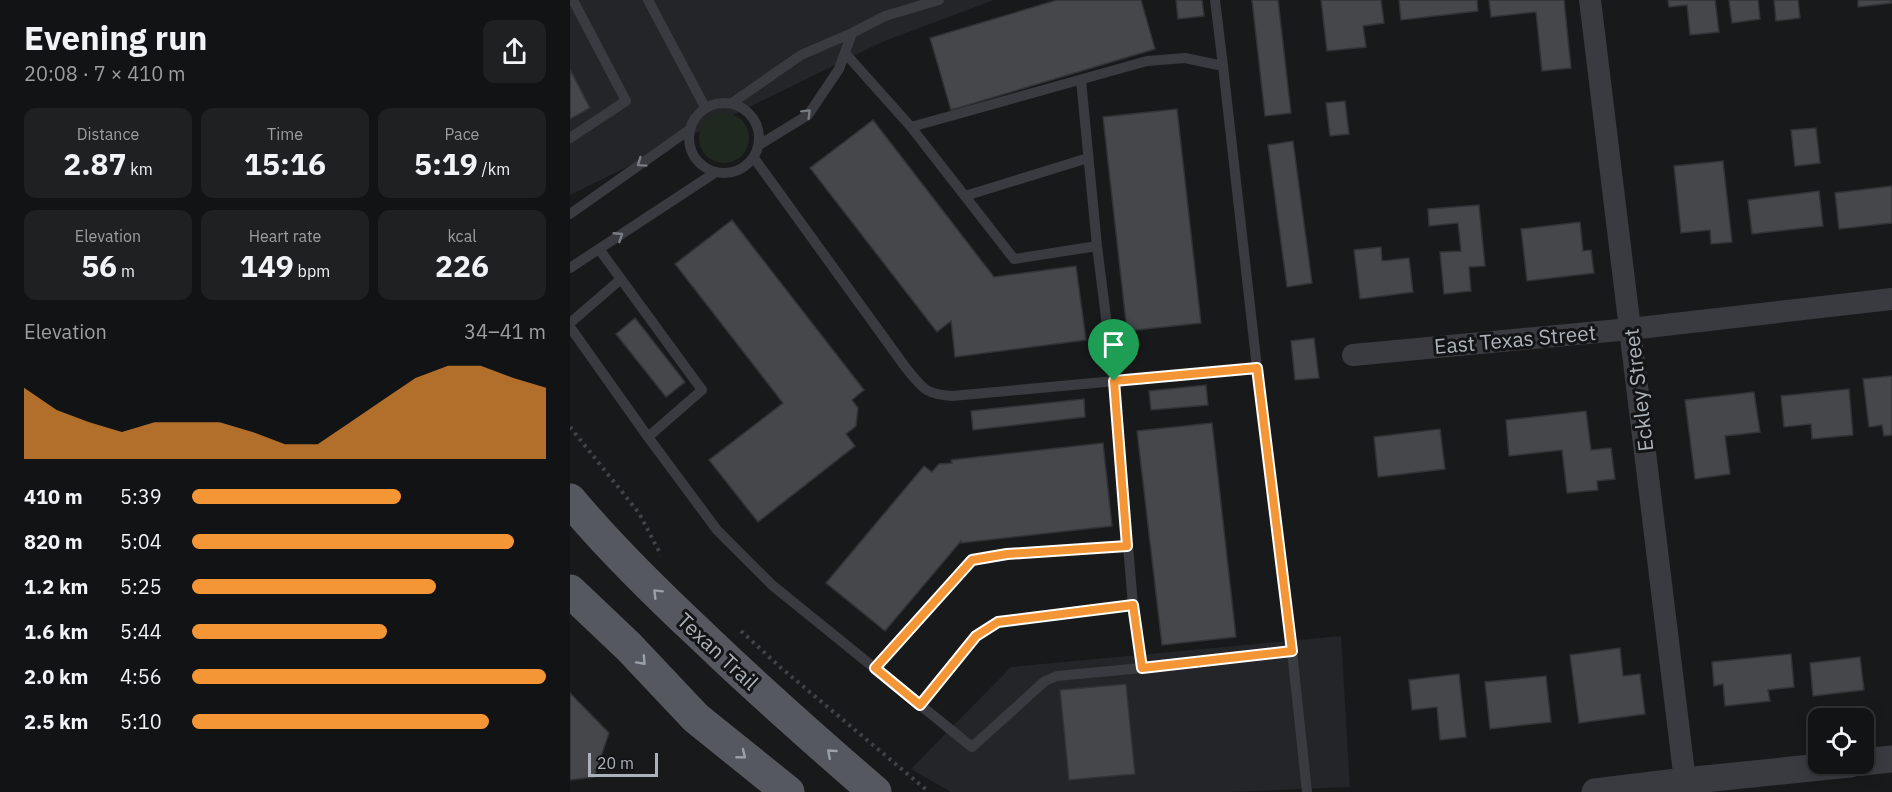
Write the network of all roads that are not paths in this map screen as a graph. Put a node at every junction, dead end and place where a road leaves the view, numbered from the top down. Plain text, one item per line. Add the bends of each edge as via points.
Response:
1 (573, 0) edge
2 (648, 0) edge
3 (939, 0) edge
4 (1215, 0) edge
5 (1590, 0) edge
6 (852, 33) junction
7 (845, 53) junction
8 (1223, 66) junction
9 (1081, 80) junction
10 (732, 103) junction
11 (705, 107) junction
12 (911, 127) junction
13 (689, 130) junction
14 (570, 138) edge
15 (759, 145) junction
16 (753, 158) junction
17 (1088, 158) junction
18 (716, 172) junction
19 (965, 196) junction
20 (570, 214) edge
21 (1097, 246) junction
22 (599, 249) junction
23 (570, 268) edge
24 (621, 279) junction
25 (1892, 299) edge
26 (570, 325) edge
27 (1630, 329) junction
28 (1353, 355) dead end
29 (1257, 368) junction
30 (1114, 381) junction
31 (648, 437) junction
32 (570, 500) edge
33 (1127, 546) junction
34 (570, 591) edge
35 (1133, 605) junction
36 (1292, 651) junction
37 (875, 668) junction
38 (1142, 668) junction
39 (920, 705) junction
40 (1892, 759) edge
41 (1874, 761) edge
42 (1808, 768) edge
43 (1685, 781) junction
44 (788, 792) edge
45 (875, 792) edge
46 (1307, 792) edge
47 (1595, 792) edge

1 - 14 lane via 626,101
2 - 11 lane
3 - 6 lane via 885,16
4 - 8 lane
5 - 27 street, Eckley Street
6 - 7 lane
6 - 10 lane via 801,55
7 - 12 lane
15 -> 7 lane via 808,115
8 - 9 lane via 1185,58 1147,61
8 - 29 lane
9 - 12 lane
9 - 17 lane
10 - 11 lane via 718,102
10 - 15 lane via 755,118
11 - 13 lane
12 - 19 lane
13 - 18 lane via 694,157
13 -> 20 lane
15 - 16 lane
16 - 18 lane via 744,168
16 - 30 lane via 924,390 952,396
17 - 19 lane
17 - 21 lane
22 -> 18 lane
19 - 21 lane via 1014,259
21 - 30 lane
22 - 23 lane
22 - 24 lane
24 - 26 lane
24 - 31 lane via 702,390
25 - 27 street, East Texas Street
26 - 31 lane
27 - 28 street, East Texas Street
27 - 43 street, Eckley Street
29 - 30 lane
29 - 36 lane
30 - 33 lane
31 - 37 lane via 717,530 772,585
45 -> 32 main road, Texan Trail via 669,606
33 - 35 lane
33 - 37 lane via 972,560
34 -> 44 main road via 696,718
35 - 38 lane
35 - 39 lane via 998,622 976,636
36 - 38 lane
36 - 46 lane
37 - 39 lane
38 - 39 lane via 1057,676 1045,681 972,747
40 - 41 street
42 - 43 street
43 - 47 street

